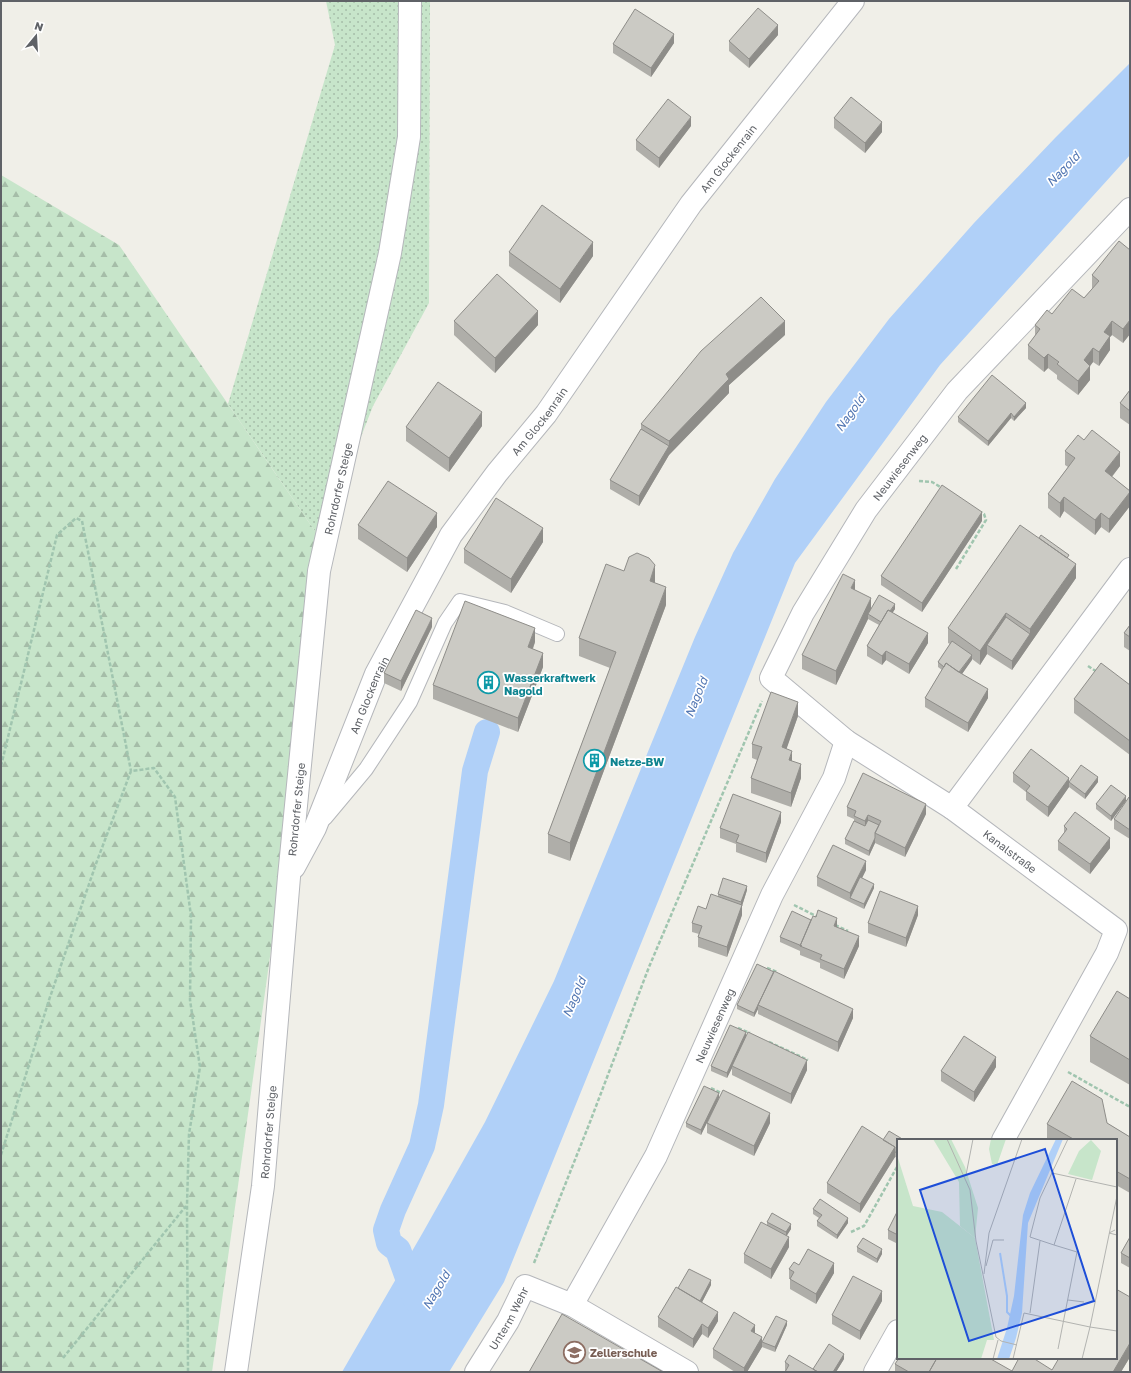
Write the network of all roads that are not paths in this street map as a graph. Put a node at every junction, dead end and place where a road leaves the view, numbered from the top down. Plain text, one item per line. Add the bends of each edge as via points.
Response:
1 (853, 1) edge
2 (412, 3) edge
3 (1129, 213) edge
4 (1130, 569) edge
5 (557, 634) dead end
6 (846, 741) junction
7 (952, 808) junction
8 (315, 828) junction
9 (289, 877) junction
10 (1004, 1139) edge
11 (572, 1305) junction
12 (897, 1333) edge
13 (236, 1372) edge
14 (476, 1372) edge
15 (687, 1372) edge
16 (875, 1372) edge

1 - 8 street, Am Glockenrain via 691,204 546,414 497,473 451,535 376,674
2 - 9 street, Rohrdorfer Steige via 409,137 390,253 318,571
3 - 6 street, Neuwiesenweg via 957,391 866,510 802,613 771,678
4 - 7 street
5 - 8 lane via 505,612 460,601 445,623 410,702 366,769
6 - 7 street
6 - 11 street, Neuwiesenweg via 834,778 772,895 656,1156
7 - 10 street, Kanalstraße via 1116,930 1108,953
8 - 9 street, Am Glockenrain
9 - 13 street, Rohrdorfer Steige via 263,1186
11 - 14 street, Unterm Wehr via 525,1286 508,1321
11 - 15 street, Unterm Wehr
12 - 16 street

